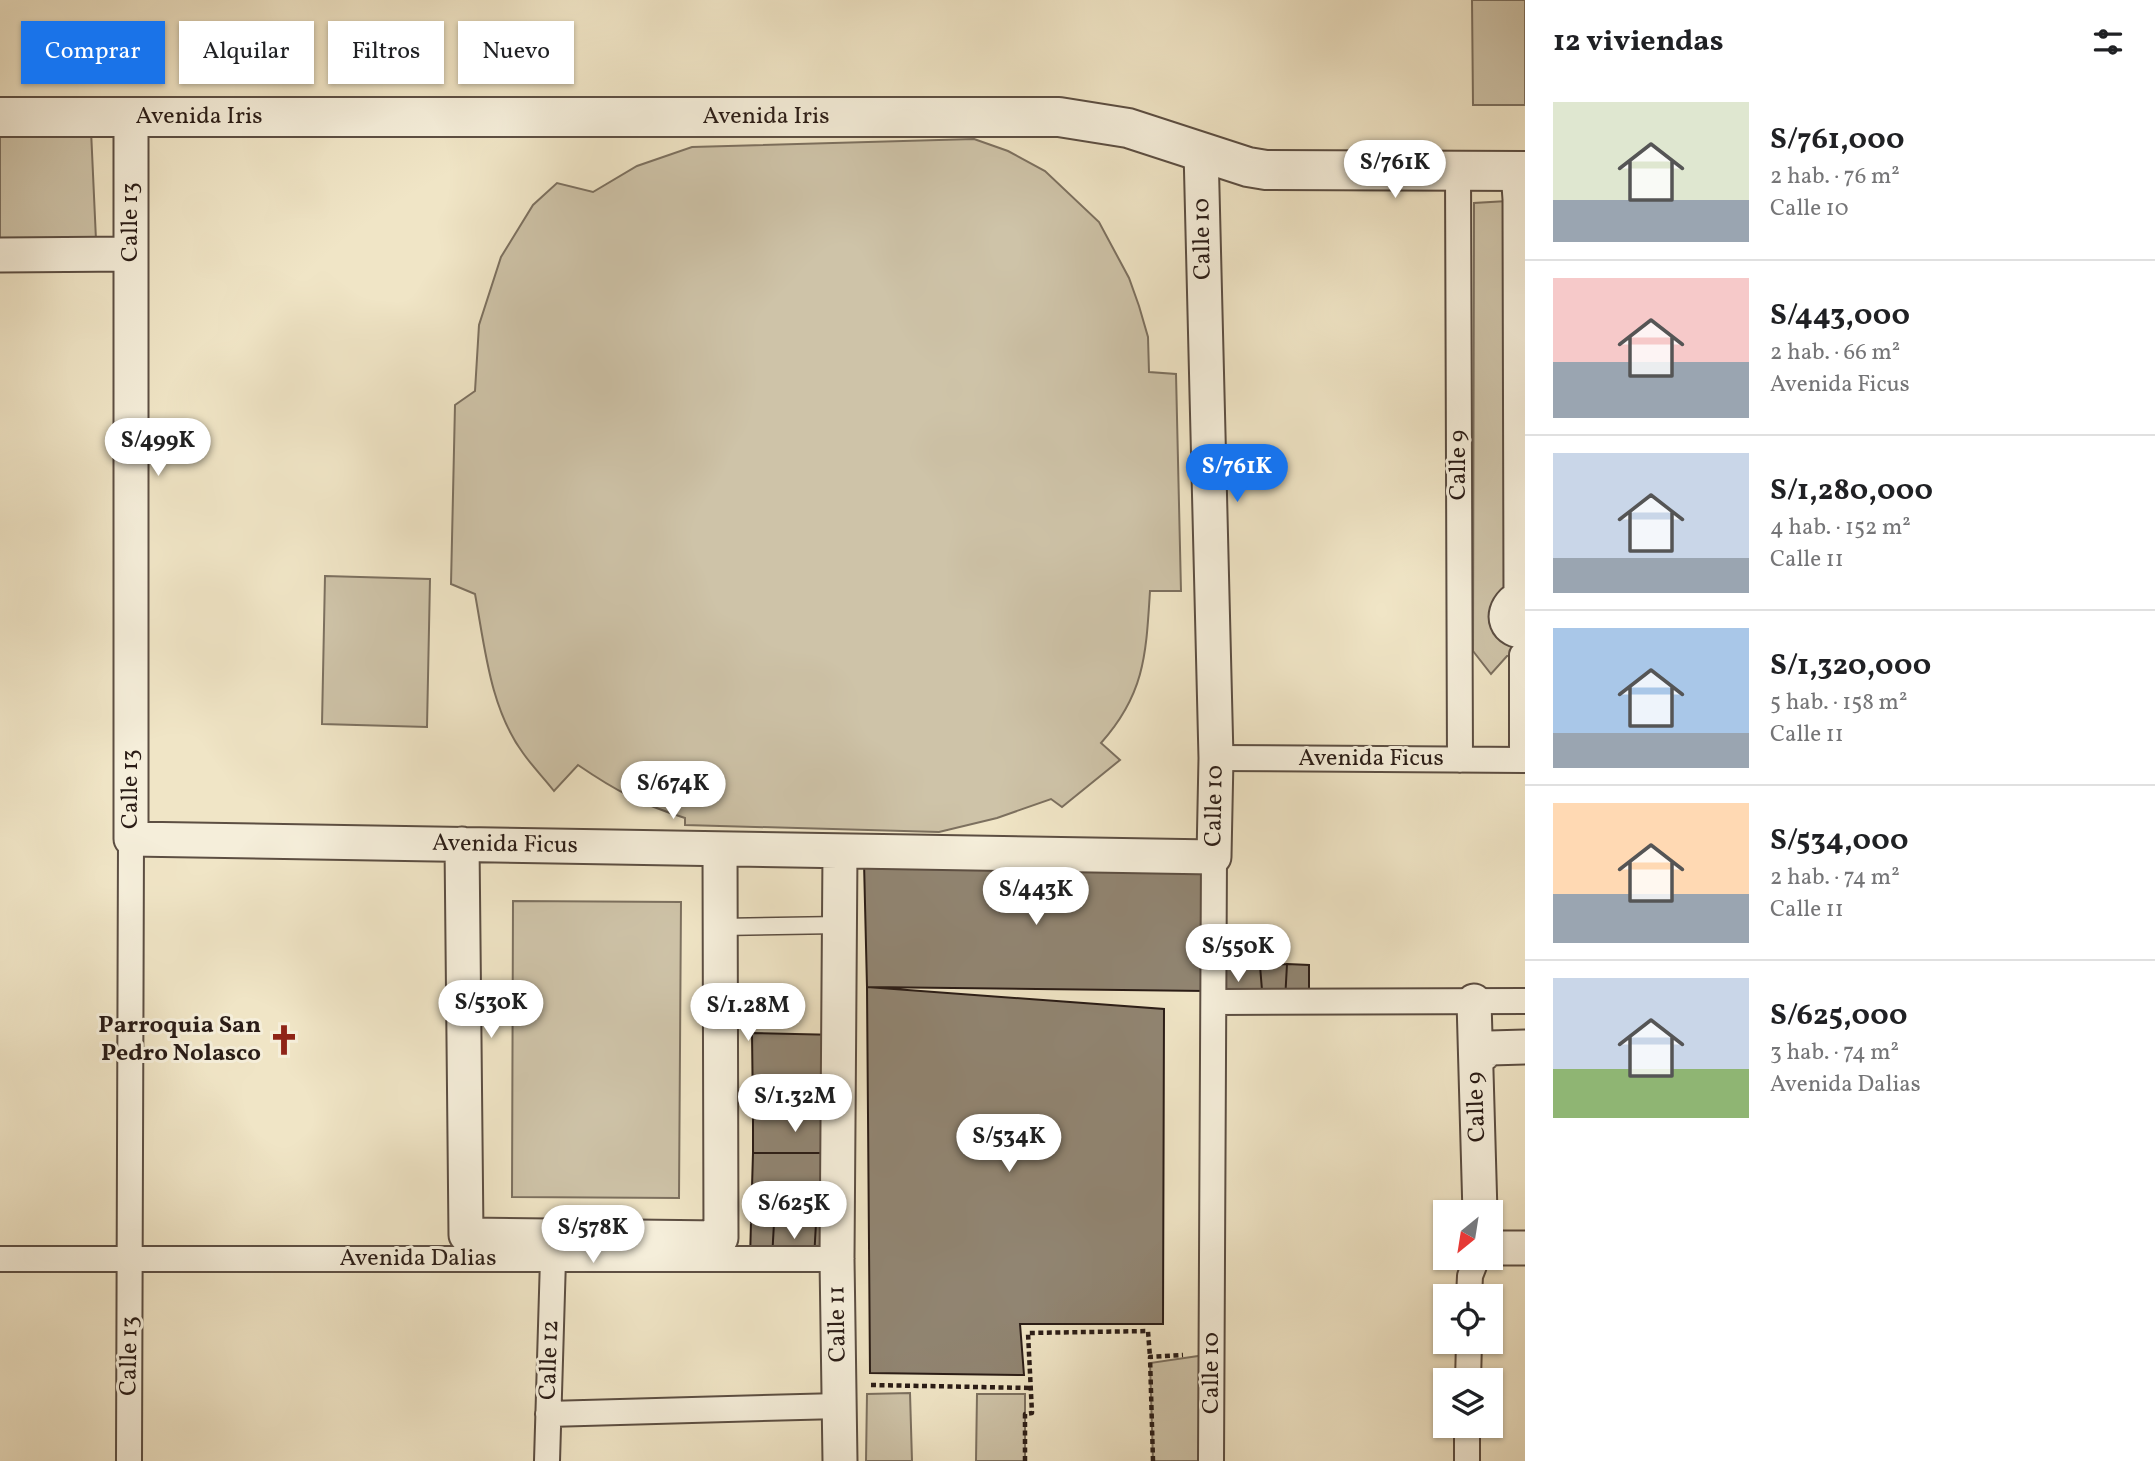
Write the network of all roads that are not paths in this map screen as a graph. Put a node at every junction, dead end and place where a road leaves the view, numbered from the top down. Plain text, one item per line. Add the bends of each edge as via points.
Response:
1 (0, 117) edge
2 (131, 117) junction
3 (1201, 150) junction
4 (1458, 170) junction
5 (1521, 171) edge
6 (131, 254) junction
7 (0, 255) edge
8 (1523, 622) edge
9 (1216, 758) junction
10 (1460, 760) junction
11 (1523, 760) edge
12 (131, 839) junction
13 (462, 844) junction
14 (720, 849) junction
15 (840, 851) junction
16 (1214, 857) junction
17 (839, 925) junction
18 (720, 927) junction
19 (1475, 1001) junction
20 (1525, 1001) edge
21 (1214, 1002) junction
22 (1525, 1048) edge
23 (1476, 1060) junction
24 (1480, 1200) edge
25 (1503, 1248) edge
26 (1525, 1248) edge
27 (131, 1258) junction
28 (837, 1258) junction
29 (0, 1259) edge
30 (553, 1259) junction
31 (839, 1395) junction
32 (548, 1414) junction
33 (1467, 1438) edge
34 (129, 1461) edge
35 (547, 1461) edge
36 (840, 1461) edge
37 (1211, 1461) edge
38 (1467, 1461) edge

1 - 2 street, Avenida Iris
2 - 3 street, Avenida Iris via 1059,117 1128,128
2 - 6 street, Calle 13
3 - 4 street, Avenida Iris via 1266,170
3 - 9 street, Calle 10
4 - 5 street, Avenida Iris
4 - 10 street, Calle 9
5 - 8 street
6 - 7 street
6 - 12 street, Calle 13
8 - 11 street
9 - 10 street, Avenida Ficus
9 - 16 street, Calle 10
10 - 11 street, Avenida Ficus
12 - 13 street, Avenida Ficus
12 - 27 street, Calle 13
13 - 14 street, Avenida Ficus
13 - 18 street, Avenida Dalias via 466,1236 722,1238
14 - 15 street, Avenida Ficus
14 - 18 street
15 - 16 street, Avenida Ficus
15 - 17 street, Calle 11
16 - 21 street, Calle 10
17 - 18 lane
17 - 28 street, Calle 11
19 - 20 street
19 - 21 street
19 - 23 street, Calle 9
21 - 37 street, Calle 10
22 - 23 street via 1490,1048
23 - 24 street, Calle 9
25 - 26 street
27 - 29 street, Avenida Dalias
27 - 30 street, Avenida Dalias
27 - 34 street, Calle 13
28 - 30 street, Avenida Dalias
28 - 31 street, Calle 11
30 - 32 street, Calle 12
31 - 32 street
31 - 36 street, Calle 11
32 - 35 street, Calle 12
33 - 38 street

